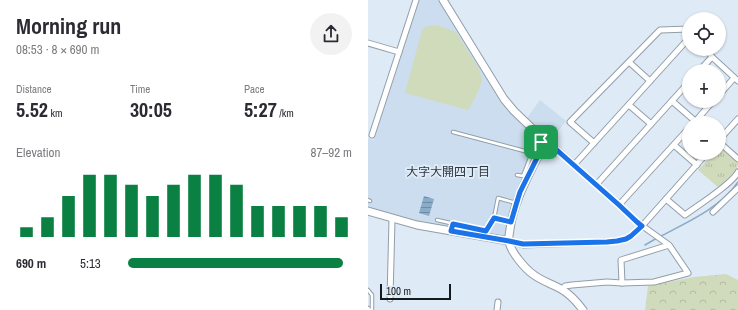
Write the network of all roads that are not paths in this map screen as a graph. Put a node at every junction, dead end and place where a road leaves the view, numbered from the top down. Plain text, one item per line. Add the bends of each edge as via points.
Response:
1 (416, 0) edge
2 (443, 0) edge
3 (682, 29) edge
4 (368, 43) edge
5 (682, 46) edge
6 (399, 52) junction
7 (712, 57) joint
8 (629, 62) junction
9 (706, 64) edge
10 (736, 79) edge
11 (650, 81) junction
12 (726, 88) edge
13 (682, 89) edge
14 (672, 100) junction
15 (629, 105) junction
16 (707, 108) edge
17 (688, 116) edge
18 (699, 116) edge
19 (738, 119) edge
20 (651, 124) junction
21 (453, 132) dead end
22 (726, 133) edge
23 (372, 135) dead end
24 (682, 136) edge
25 (541, 142) junction
26 (594, 143) junction
27 (674, 145) junction
28 (726, 148) edge
29 (701, 160) edge
30 (738, 160) edge
31 (574, 165) junction
32 (697, 165) junction
33 (530, 166) junction
34 (738, 172) edge
35 (517, 174) dead end
36 (596, 185) junction
37 (738, 188) edge
38 (666, 199) junction
39 (516, 203) junction
40 (619, 205) junction
41 (368, 211) edge
42 (713, 212) dead end
43 (494, 218) junction
44 (392, 219) junction
45 (437, 220) dead end
46 (511, 222) junction
47 (642, 226) junction
48 (452, 227) junction
49 (486, 234) junction
50 (509, 241) junction
51 (669, 245) junction
52 (622, 282) junction
53 (368, 290) edge
54 (562, 290) junction
55 (390, 299) dead end
56 (498, 302) dead end
57 (370, 309) edge
58 (497, 310) edge
59 (584, 310) edge

1 - 6 street
2 - 25 street via 504,100 538,134
3 - 8 street via 660,30
4 - 6 street
5 - 11 street
6 - 23 street
7 - 9 street
7 - 10 street
8 - 11 street
8 - 26 street via 570,122
10 - 12 street
11 - 15 street
13 - 14 street
14 - 17 street
14 - 20 street
15 - 20 street
15 - 26 street
16 - 18 street
19 - 22 street
20 - 36 street
21 - 33 lane via 532,153
24 - 27 street
25 - 31 street via 550,144
25 - 33 street via 540,152
26 - 31 street
27 - 32 street
27 - 40 street
28 - 30 street
29 - 32 street
31 - 36 street
32 - 38 street
33 - 35 lane via 523,176
33 - 39 street
34 - 38 street via 722,189 685,215
36 - 40 street
37 - 42 street
38 - 47 street
39 - 43 lane via 498,198
39 - 46 street
40 - 47 street
41 - 44 street
43 - 46 lane
43 - 49 lane
44 - 48 street via 417,225
44 - 55 street
45 - 48 lane
46 - 50 street
47 - 50 street via 626,239 607,242 523,244
47 - 51 street
48 - 49 street
49 - 50 street
50 - 54 street via 523,266 542,281
51 - 52 street via 621,260
51 - 52 street via 688,273 654,282
52 - 54 street via 572,285 565,286
53 - 57 lane via 372,295
54 - 59 street
56 - 58 street

